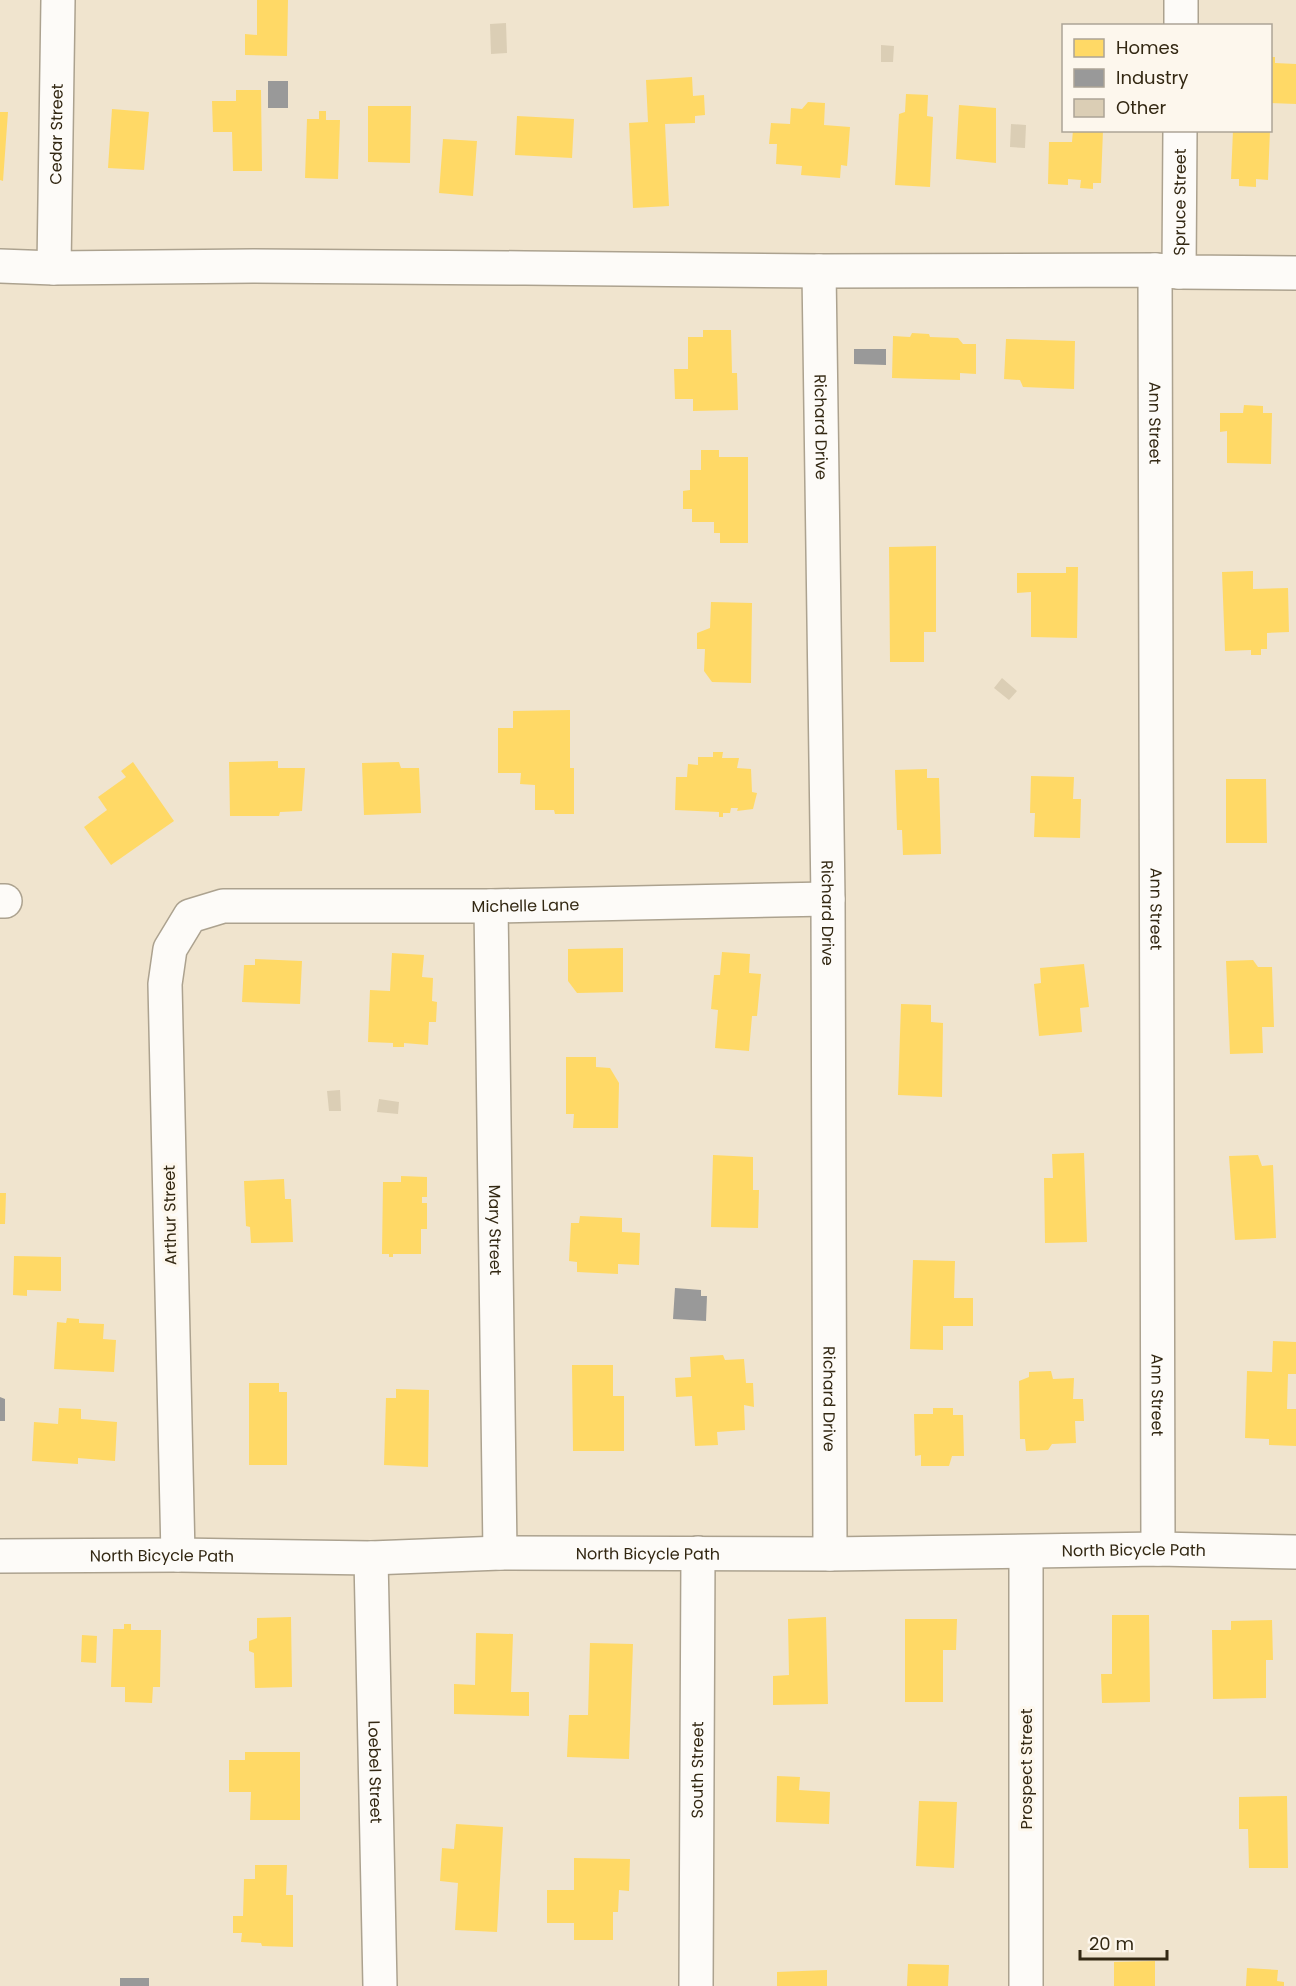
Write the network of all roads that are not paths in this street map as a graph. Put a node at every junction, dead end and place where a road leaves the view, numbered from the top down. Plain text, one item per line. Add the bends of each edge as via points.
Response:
1 (58, 0) edge
2 (1181, 0) edge
3 (1181, 24) edge
4 (1180, 132) edge
5 (0, 266) edge
6 (54, 268) junction
7 (819, 271) junction
8 (1167, 271) junction
9 (1296, 273) edge
10 (828, 899) junction
11 (223, 906) joint
12 (491, 906) junction
13 (1158, 1549) junction
14 (1026, 1552) junction
15 (1296, 1552) edge
16 (500, 1553) junction
17 (698, 1553) junction
18 (830, 1554) junction
19 (178, 1555) junction
20 (0, 1556) edge
21 (371, 1558) junction
22 (380, 1986) edge
23 (696, 1986) edge
24 (1026, 1986) edge

1 - 6 street, Cedar Street
2 - 3 street
4 - 8 street, Spruce Street
5 - 6 street
6 - 7 street
7 - 8 street
7 - 10 street, Richard Drive
8 - 9 street
8 - 13 street, Ann Street
10 - 12 street, Michelle Lane
10 - 18 street, Richard Drive
11 - 12 street, Michelle Lane
11 - 19 street, Arthur Street via 190,916 170,949 165,984
12 - 16 street, Mary Street
13 - 14 street, North Bicycle Path
13 - 15 street, North Bicycle Path
14 - 18 street, North Bicycle Path
14 - 24 street, Prospect Street
16 - 17 street, North Bicycle Path
16 - 21 street, North Bicycle Path
17 - 18 street, North Bicycle Path
17 - 23 street, South Street
19 - 20 street, North Bicycle Path
19 - 21 street, North Bicycle Path
21 - 22 street, Loebel Street

